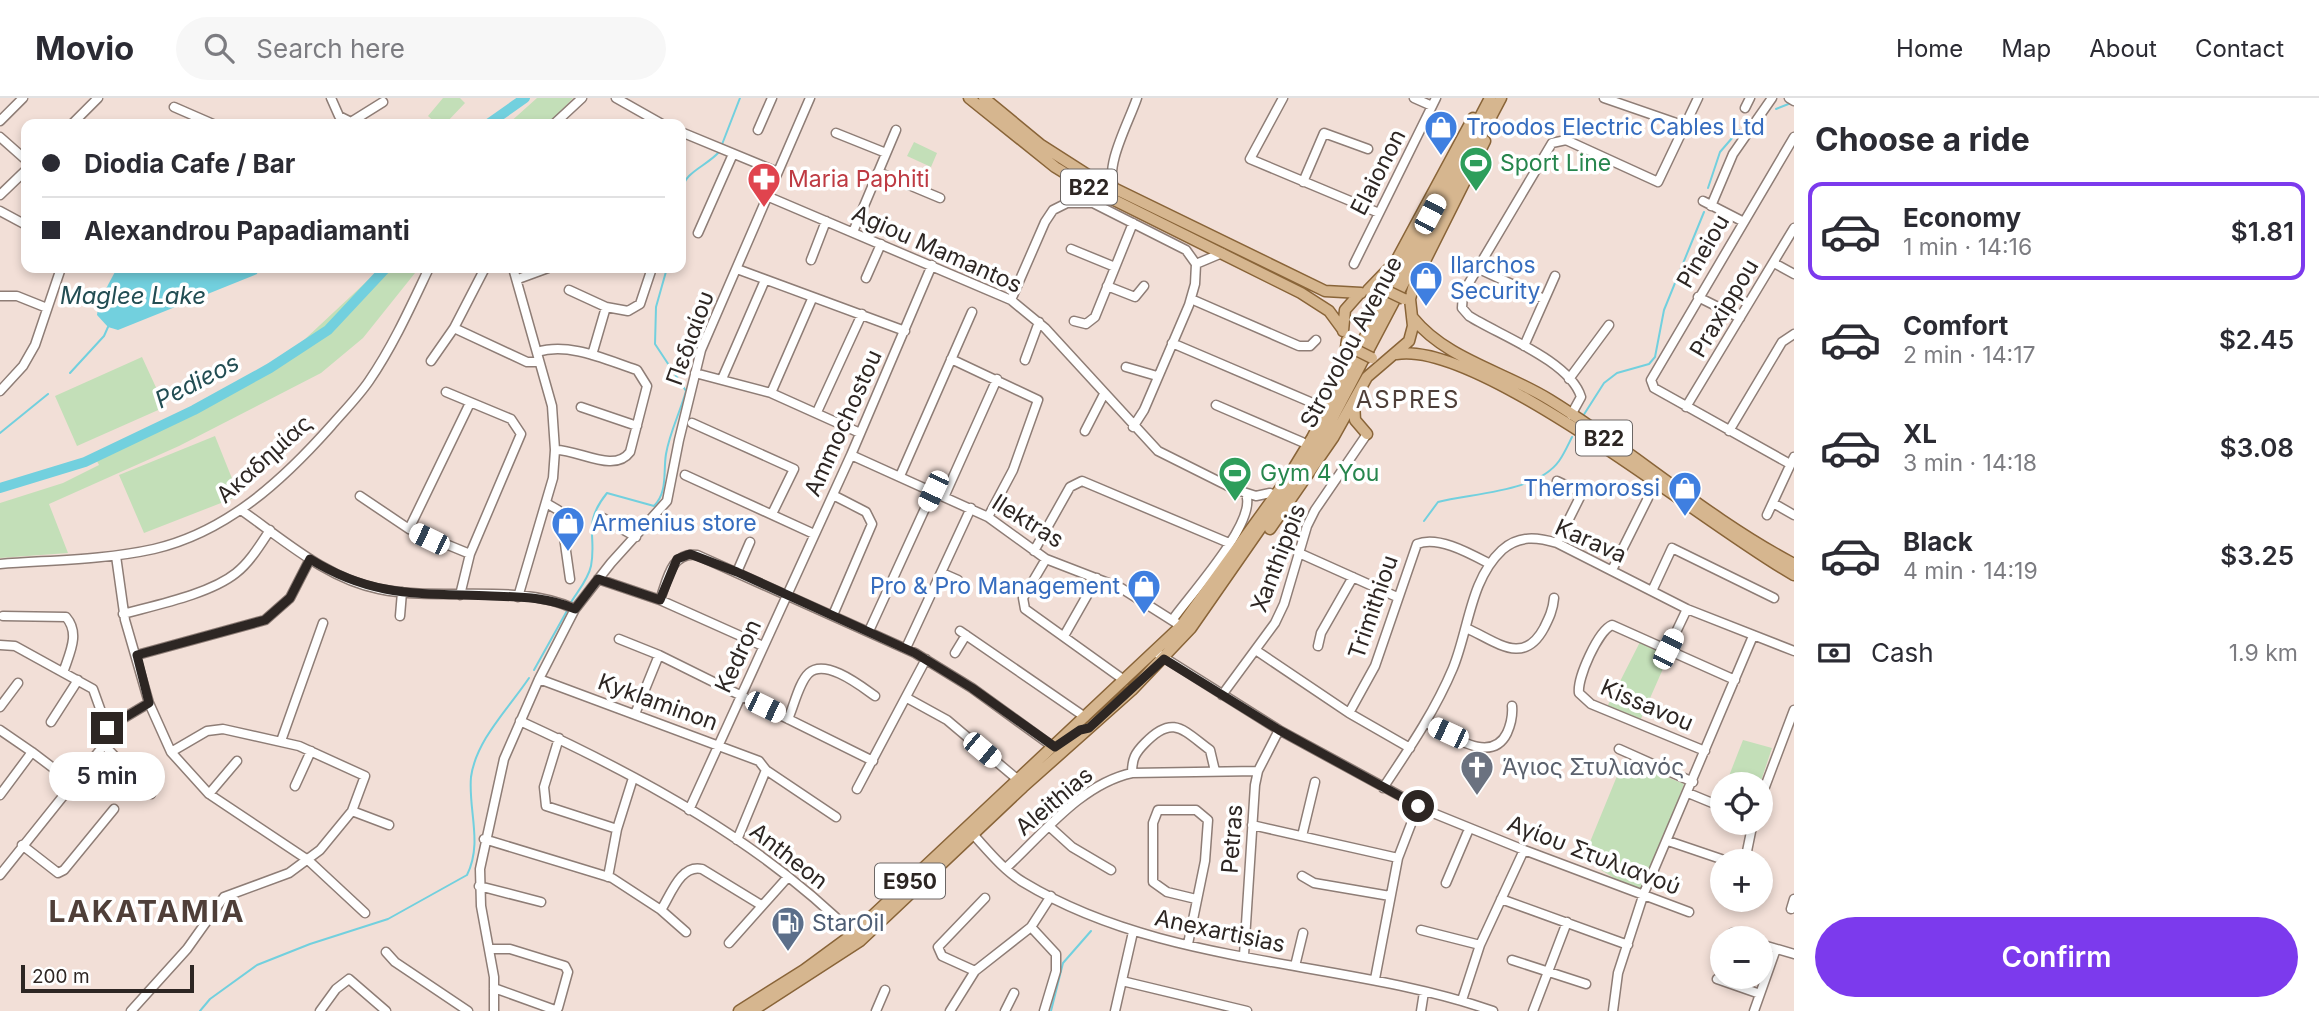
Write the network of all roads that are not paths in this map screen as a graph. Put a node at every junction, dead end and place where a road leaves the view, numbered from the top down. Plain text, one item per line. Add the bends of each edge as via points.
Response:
1 (23, 98) edge
2 (99, 98) edge
3 (331, 98) edge
4 (582, 98) edge
5 (616, 98) edge
6 (772, 98) edge
7 (810, 98) edge
8 (969, 98) edge
9 (984, 98) edge
10 (1137, 98) edge
11 (1283, 98) edge
12 (1414, 98) edge
13 (1488, 98) edge
14 (1503, 98) edge
15 (1604, 98) edge
16 (1698, 98) edge
17 (1749, 98) edge
18 (1772, 98) edge
19 (1789, 98) edge
20 (1794, 101) edge
21 (383, 102) dead end
22 (1434, 102) edge
23 (1625, 102) edge
24 (174, 107) dead end
25 (1745, 108) dead end
26 (77, 119) edge
27 (202, 119) edge
28 (338, 119) edge
29 (356, 119) edge
30 (559, 119) edge
31 (653, 119) edge
32 (0, 121) edge
33 (1685, 125) junction
34 (758, 130) dead end
35 (896, 130) dead end
36 (836, 133) dead end
37 (686, 134) edge
38 (0, 137) edge
39 (1794, 137) edge
40 (1368, 149) dead end
41 (733, 153) junction
42 (886, 153) junction
43 (21, 156) edge
44 (1111, 166) junction
45 (778, 172) junction
46 (878, 172) junction
47 (21, 175) edge
48 (1091, 177) junction
49 (1303, 182) junction
50 (1115, 190) junction
51 (0, 195) edge
52 (769, 197) junction
53 (940, 198) dead end
54 (1703, 201) dead end
55 (1711, 206) junction
56 (0, 211) edge
57 (1379, 213) junction
58 (826, 221) junction
59 (1742, 221) junction
60 (21, 222) edge
61 (1133, 223) junction
62 (1794, 228) edge
63 (853, 232) junction
64 (698, 233) dead end
65 (881, 244) junction
66 (1071, 249) dead end
67 (1222, 253) junction
68 (811, 260) dead end
69 (1773, 263) junction
70 (1196, 264) junction
71 (1354, 264) dead end
72 (932, 265) junction
73 (1115, 267) junction
74 (1477, 268) junction
75 (737, 269) junction
76 (59, 273) edge
77 (426, 273) edge
78 (482, 273) edge
79 (515, 273) edge
80 (534, 273) edge
81 (650, 273) edge
82 (1794, 274) edge
83 (1555, 276) dead end
84 (866, 278) dead end
85 (518, 279) junction
86 (765, 279) junction
87 (1107, 286) junction
88 (1144, 286) dead end
89 (569, 289) dead end
90 (1364, 291) junction
91 (1192, 295) junction
92 (0, 297) edge
93 (1699, 297) junction
94 (812, 299) junction
95 (1544, 299) junction
96 (1012, 300) junction
97 (606, 307) junction
98 (47, 308) junction
99 (972, 312) dead end
100 (862, 314) junction
101 (1412, 314) junction
102 (1740, 318) junction
103 (1074, 321) dead end
104 (1039, 322) junction
105 (1609, 325) dead end
106 (454, 328) junction
107 (905, 331) junction
108 (1794, 334) edge
109 (1345, 335) junction
110 (1317, 340) dead end
111 (1172, 343) junction
112 (1524, 346) junction
113 (537, 352) junction
114 (592, 355) junction
115 (1391, 356) junction
116 (951, 359) junction
117 (1025, 360) dead end
118 (431, 361) dead end
119 (539, 362) junction
120 (1126, 367) dead end
121 (695, 373) junction
122 (1157, 376) junction
123 (722, 379) junction
124 (997, 379) junction
125 (1569, 379) junction
126 (0, 391) edge
127 (446, 392) dead end
128 (771, 393) junction
129 (1104, 394) junction
130 (1355, 398) junction
131 (470, 403) junction
132 (1216, 405) dead end
133 (581, 407) dead end
134 (1322, 407) junction
135 (1686, 407) junction
136 (817, 412) junction
137 (1571, 415) junction
138 (692, 423) dead end
139 (637, 426) junction
140 (1133, 427) junction
141 (1085, 431) dead end
142 (1729, 431) junction
143 (860, 433) junction
144 (1367, 434) joint
145 (1303, 442) junction
146 (555, 450) junction
147 (851, 455) junction
148 (1792, 460) edge
149 (685, 475) dead end
150 (900, 476) junction
151 (1649, 480) junction
152 (1557, 481) dead end
153 (1234, 489) junction
154 (933, 491) junction
155 (1664, 491) junction
156 (1269, 493) junction
157 (833, 495) junction
158 (946, 495) junction
159 (360, 496) dead end
160 (1247, 498) junction
161 (1648, 498) junction
162 (546, 503) junction
163 (1773, 503) junction
164 (971, 508) junction
165 (241, 510) junction
166 (772, 514) junction
167 (1768, 515) dead end
168 (1794, 515) edge
169 (1254, 516) junction
170 (988, 517) junction
171 (603, 518) dead end
172 (409, 529) junction
173 (270, 530) junction
174 (814, 534) junction
175 (636, 537) junction
176 (750, 542) dead end
177 (1229, 542) junction
178 (1557, 543) junction
179 (1034, 551) junction
180 (1299, 553) junction
181 (470, 554) junction
182 (116, 556) junction
183 (310, 559) junction
184 (1046, 559) junction
185 (0, 564) edge
186 (1490, 564) junction
187 (1794, 564) edge
188 (1612, 570) junction
189 (737, 572) junction
190 (942, 573) junction
191 (1794, 575) edge
192 (1353, 577) junction
193 (570, 579) dead end
194 (598, 579) junction
195 (1097, 579) junction
196 (1227, 579) junction
197 (958, 580) dead end
198 (1212, 585) junction
199 (1652, 592) junction
200 (402, 593) junction
201 (460, 595) junction
202 (787, 595) junction
203 (518, 597) junction
204 (1397, 597) junction
205 (1554, 598) dead end
206 (1774, 598) dead end
207 (660, 600) junction
208 (571, 607) junction
209 (1687, 608) junction
210 (123, 614) junction
211 (833, 615) junction
212 (3, 616) dead end
213 (400, 616) dead end
214 (1177, 622) junction
215 (323, 623) dead end
216 (1466, 628) junction
217 (869, 631) junction
218 (1064, 636) junction
219 (1754, 636) junction
220 (619, 639) dead end
221 (0, 645) edge
222 (763, 646) junction
223 (1318, 646) dead end
224 (906, 648) junction
225 (1668, 649) junction
226 (1257, 651) junction
227 (1794, 651) edge
228 (955, 653) dead end
229 (137, 655) junction
230 (659, 655) junction
231 (1160, 656) junction
232 (926, 659) junction
233 (64, 670) junction
234 (539, 679) junction
235 (78, 680) junction
236 (1124, 680) junction
237 (1735, 680) junction
238 (18, 683) dead end
239 (741, 695) junction
240 (1222, 695) junction
241 (875, 696) dead end
242 (907, 698) junction
243 (149, 703) junction
244 (1512, 706) dead end
245 (0, 707) edge
246 (1794, 710) edge
247 (1349, 713) junction
248 (635, 715) junction
249 (1085, 717) junction
250 (788, 719) junction
251 (520, 720) junction
252 (51, 722) dead end
253 (1426, 723) junction
254 (107, 728) junction
255 (1089, 728) junction
256 (0, 730) edge
257 (1279, 730) junction
258 (1784, 736) junction
259 (559, 738) junction
260 (1794, 739) edge
261 (281, 741) junction
262 (104, 744) junction
263 (718, 744) junction
264 (1052, 746) junction
265 (1410, 748) junction
266 (1619, 749) dead end
267 (311, 751) junction
268 (1705, 751) junction
269 (32, 752) junction
270 (171, 752) junction
271 (237, 761) dead end
272 (873, 761) junction
273 (766, 770) junction
274 (1215, 771) junction
275 (1258, 771) junction
276 (1132, 772) junction
277 (1770, 772) edge
278 (633, 778) junction
279 (1017, 779) junction
280 (1315, 782) dead end
281 (1693, 782) junction
282 (74, 783) junction
283 (295, 786) dead end
284 (1383, 788) junction
285 (857, 789) dead end
286 (1688, 793) junction
287 (151, 794) dead end
288 (209, 794) junction
289 (0, 795) edge
290 (1710, 802) edge
291 (1418, 806) junction
292 (114, 809) dead end
293 (689, 810) junction
294 (352, 811) junction
295 (836, 817) dead end
296 (389, 825) dead end
297 (1252, 825) junction
298 (1050, 827) junction
299 (617, 829) junction
300 (1469, 829) junction
301 (970, 831) junction
302 (1302, 836) junction
303 (484, 839) junction
304 (737, 840) junction
305 (1668, 841) junction
306 (22, 845) junction
307 (1524, 850) junction
308 (1710, 855) edge
309 (1398, 858) junction
310 (308, 860) junction
311 (1006, 868) junction
312 (1111, 870) dead end
313 (0, 875) edge
314 (1302, 876) dead end
315 (608, 877) junction
316 (787, 878) junction
317 (1446, 883) dead end
318 (479, 886) junction
319 (1644, 893) junction
320 (1051, 896) junction
321 (1390, 896) junction
322 (985, 898) dead end
323 (1196, 898) junction
324 (1501, 899) junction
325 (1794, 899) edge
326 (541, 902) dead end
327 (761, 905) junction
328 (1791, 909) dead end
329 (661, 910) junction
330 (1689, 912) dead end
331 (365, 913) dead end
332 (1566, 922) junction
333 (1031, 927) junction
334 (1421, 930) dead end
335 (686, 932) dead end
336 (1133, 932) junction
337 (1303, 933) dead end
338 (857, 938) junction
339 (729, 943) dead end
340 (1188, 944) junction
341 (1480, 945) junction
342 (1628, 945) junction
343 (1773, 948) edge
344 (489, 949) junction
345 (1776, 949) junction
346 (386, 952) dead end
347 (1794, 954) edge
348 (1244, 955) junction
349 (1512, 960) dead end
350 (1295, 966) junction
351 (975, 971) junction
352 (1548, 972) junction
353 (1375, 979) junction
354 (1122, 981) junction
355 (1586, 985) dead end
356 (494, 988) junction
357 (1746, 989) edge
358 (885, 990) dead end
359 (1424, 992) junction
360 (1014, 993) dead end
361 (1760, 994) junction
362 (1462, 1000) junction
363 (1216, 1008) edge
364 (555, 1010) edge
365 (131, 1011) edge
366 (320, 1011) edge
367 (386, 1011) edge
368 (468, 1011) edge
369 (494, 1011) edge
370 (738, 1011) edge
371 (752, 1011) edge
372 (876, 1011) edge
373 (950, 1011) edge
374 (1005, 1011) edge
375 (1044, 1011) edge
376 (1115, 1011) edge
377 (1247, 1011) edge
378 (1421, 1011) edge
379 (1493, 1011) edge
380 (1533, 1011) edge
381 (1613, 1011) edge
382 (1754, 1011) edge

1 - 32 street
2 - 26 street
3 - 28 street
4 - 30 street
5 - 31 street
6 - 34 street
7 - 45 street, Πεδιαίου
8 - 67 main road, B22 via 1055,167
9 - 48 main road, B22 via 1041,145
10 - 44 street
11 - 49 street via 1250,159
12 - 22 street
13 - 90 main road, E950 via 1396,261
13 - 198 main road, Strovolou Avenue / E950 via 1312,438
14 - 101 main road, E950 via 1415,281
14 - 196 main road, Strovolou Avenue / E950 via 1325,434
15 - 23 street
16 - 33 street
17 - 25 street
18 - 55 street via 1733,154
19 - 20 street
21 - 29 street
22 - 57 street, Elaionon
23 - 33 street
24 - 27 street
33 - 74 street via 1658,181 1582,147 1561,140 1552,143
35 - 42 street
36 - 42 street
37 - 41 street
38 - 43 street
39 - 59 street, Pineiou
40 - 49 street via 1324,133
41 - 45 street
41 - 64 street
42 - 46 street
44 - 48 street
44 - 50 street
45 - 52 street, Πεδιαίου
46 - 53 street
46 - 63 street
47 - 51 street
48 - 50 main road, B22
49 - 57 street
50 - 90 main road, B22 via 1325,291
52 - 58 street, Agiou Mamantos
52 - 75 street, Πεδιαίου
54 - 55 street
55 - 59 street
56 - 60 street
57 - 71 street, Elaionon
58 - 63 street, Agiou Mamantos
58 - 68 street
59 - 93 street, Pineiou
61 - 70 street via 1181,246
61 - 73 street
61 - 96 street via 1093,203 1060,205 1045,222
62 - 69 street, Praxippou
63 - 65 street, Agiou Mamantos
65 - 72 street, Agiou Mamantos
65 - 84 street
66 - 73 street
67 - 70 street
67 - 109 main road, B22 via 1321,304
69 - 82 street
69 - 102 street, Praxippou
70 - 91 street
72 - 96 street, Agiou Mamantos
72 - 107 street, Ammochostou
73 - 87 street
74 - 95 street
74 - 112 street via 1463,293 1462,308
75 - 86 street
75 - 121 street, Πεδιαίου
76 - 98 street
77 - 165 street, Ακαδημίας via 370,380 302,458
78 - 106 street
79 - 85 street
80 - 85 street
81 - 97 street via 637,307 623,311
83 - 95 street
85 - 113 street
86 - 94 street
86 - 123 street
87 - 88 street via 1135,297
87 - 103 street via 1093,320 1086,324
89 - 97 street
90 - 101 main road, bridge via 1381,288 1404,299
90 - 109 main road via 1345,310
91 - 110 street via 1299,346
91 - 111 street
92 - 98 street via 17,296
93 - 102 street
93 - 135 street, Pineiou via 1652,373 1652,387
94 - 100 street
94 - 128 street
95 - 112 street
96 - 104 street, Agiou Mamantos
97 - 114 street
98 - 126 street via 35,345
99 - 116 street
100 - 107 street
100 - 136 street
101 - 115 main road via 1409,341
101 - 137 main road, B22 via 1440,344 1511,378
102 - 135 street, Praxippou
104 - 117 street
104 - 129 street, Agiou Mamantos
105 - 125 street
106 - 118 street
106 - 119 street via 527,362
107 - 143 street, Ammochostou
108 - 142 street via 1782,342
109 - 115 main road, bridge via 1354,349 1372,358
109 - 134 main road, E950 via 1344,363
111 - 122 street
111 - 134 street
112 - 125 street
113 - 114 street via 562,348
113 - 119 street
114 - 139 street via 643,375 647,391
115 - 130 main road, E950 via 1367,377
115 - 151 main road, B22 via 1427,353 1508,388
116 - 124 street
116 - 150 street
119 - 146 street via 552,406
120 - 122 street
121 - 123 street
121 - 175 street, Πεδιαίου via 671,493 662,511
122 - 140 street
123 - 128 street
124 - 158 street
124 - 170 street via 1038,400 1013,470
125 - 137 street via 1581,394
127 - 131 street
128 - 136 street
129 - 140 street, Agiou Mamantos
129 - 141 street
130 - 144 main road via 1355,420
130 - 196 main road, E950 via 1294,496 1251,555
131 - 172 street
131 - 181 street via 511,419 520,430 520,443
132 - 145 street
133 - 139 street
134 - 145 main road, E950
135 - 142 street
136 - 143 street
137 - 187 main road, B22
138 - 166 street via 794,469
139 - 146 street via 630,452 617,462
140 - 153 street, Agiou Mamantos via 1158,451
142 - 148 street
143 - 147 street, Ammochostou
144 - 180 street, Xanthippis via 1315,510
145 - 156 main road, E950
146 - 162 street
147 - 150 street, Ilektras
147 - 157 street, Ammochostou
148 - 163 street
149 - 166 street
150 - 154 street, Ilektras
151 - 155 main road, B22
151 - 161 street
152 - 178 street via 1581,493
153 - 156 street, Agiou Mamantos via 1256,496
153 - 160 street, Agiou Mamantos
154 - 158 street, Ilektras
154 - 217 street
155 - 161 street
155 - 191 main road, B22
156 - 169 main road, E950
157 - 174 street, Ammochostou
157 - 211 street via 866,512 872,524
158 - 164 street, Ilektras
159 - 172 street
160 - 169 street
160 - 177 street via 1247,513
161 - 188 street
162 - 193 street via 561,516
162 - 203 street
163 - 167 street
163 - 168 street
164 - 170 street, Ilektras
164 - 190 street
165 - 173 street
165 - 182 street, Ακαδημίας via 196,536
166 - 174 street
169 - 198 main road, E950
170 - 179 street, Ilektras
171 - 175 street
172 - 181 street
173 - 183 street
173 - 210 street via 235,574 200,591
174 - 202 street, Ammochostou
175 - 194 street, Πεδιαίου
176 - 189 street
177 - 179 street via 1094,484 1077,481
177 - 214 street
178 - 186 street, Karava via 1523,538 1504,548
178 - 188 street, Karava
179 - 184 street, Ilektras
180 - 192 street
180 - 226 street, Xanthippis via 1284,604
181 - 201 street
182 - 185 street, Ακαδημίας
182 - 210 street
183 - 200 street via 355,583
183 - 229 street via 290,598 265,620
184 - 195 street, Ilektras
184 - 218 street via 1024,594 1023,606
186 - 204 street, Trimithiou via 1448,546 1420,543 1413,550
186 - 216 street, Karava via 1476,591
188 - 199 street, Karava
189 - 202 street
189 - 207 street via 684,554 673,565
190 - 197 street
190 - 224 street
192 - 204 street
192 - 223 street
194 - 207 street
194 - 208 street, Πεδιαίου
195 - 214 street, Ilektras
195 - 218 street
196 - 231 main road, Strovolou Avenue / E950
198 - 214 main road, Strovolou Avenue / E950
199 - 206 street via 1672,548
199 - 209 street, Karava
200 - 201 street
200 - 213 street
201 - 203 street
202 - 211 street
202 - 222 street, Kedron
203 - 208 street via 549,599
204 - 247 street, Trimithiou via 1375,666
205 - 216 street via 1552,613 1529,648 1511,648
207 - 222 street
208 - 234 street, Πεδιαίου
209 - 219 street, Karava
209 - 225 street
210 - 229 street
211 - 217 street
212 - 233 street via 66,617 73,625 73,642
214 - 231 main road, Strovolou Avenue / E950
215 - 261 street
216 - 253 street, Karava
217 - 224 street
218 - 236 street
219 - 227 street, Karava
219 - 237 street
220 - 230 street
221 - 233 street via 15,646
222 - 239 street, Kedron
224 - 232 street
225 - 237 street, Kissavou
225 - 268 street, Kissavou via 1609,626 1579,678 1579,693 1591,704
226 - 240 street, Xanthippis
226 - 247 street
228 - 249 street via 963,633
229 - 243 street
230 - 239 street
230 - 248 street
231 - 236 main road, E950
231 - 240 street, Αγίου Στυλιανού
231 - 255 main road, E950
232 - 242 street
232 - 264 street
233 - 235 street
234 - 248 street, Kyklaminon
234 - 251 street, Πεδιαίου
235 - 252 street
235 - 254 street via 93,689
236 - 249 main road, E950
237 - 268 street
238 - 245 street
239 - 250 street
239 - 263 street, Kedron
240 - 257 street, Αγίου Στυλιανού
241 - 250 street via 832,672 816,670 808,674
242 - 272 street
242 - 279 street via 947,720
243 - 254 street
243 - 270 street
244 - 253 street via 1504,738 1489,748 1478,748
246 - 258 street
247 - 265 street
248 - 263 street, Kyklaminon
249 - 264 main road, E950
250 - 272 street
251 - 259 street
251 - 303 street, Πεδιαίου via 504,759
253 - 265 street, Karava
254 - 262 street
255 - 264 street
255 - 301 main road, E950
256 - 269 street
257 - 275 street, Petras
257 - 284 street, Αγίου Στυλιανού
258 - 260 street
258 - 277 street
259 - 278 street
259 - 299 street via 544,802 551,810
261 - 267 street
261 - 270 street via 223,729 207,731
262 - 282 street
262 - 287 street
263 - 273 street, Kyklaminon via 759,761
263 - 293 street, Kedron
264 - 279 main road, E950
265 - 284 street, Karava
266 - 281 street
267 - 283 street
267 - 294 street via 365,776
268 - 281 street
269 - 282 street
269 - 289 street
270 - 288 street
271 - 288 street
272 - 285 street
273 - 295 street, Kyklaminon
273 - 304 street
274 - 275 street, Aleithias
274 - 276 street, Aleithias
274 - 276 street via 1210,750 1170,726 1157,730 1137,751
275 - 297 street, Petras
276 - 298 street, Aleithias via 1104,782
278 - 293 street, Antheon
278 - 299 street
279 - 301 main road, E950
280 - 302 street
281 - 286 street
282 - 306 street
284 - 291 street, Αγίου Στυλιανού
286 - 290 street
286 - 305 street
288 - 310 street
291 - 300 street, Αγίου Στυλιανού
291 - 309 street
292 - 306 street via 58,873
293 - 304 street, Antheon
294 - 296 street
294 - 310 street
297 - 302 street
297 - 348 street, Petras
298 - 311 street, Aleithias
298 - 312 street via 1072,847
299 - 315 street
300 - 307 street, Αγίου Στυλιανού
300 - 317 street
301 - 311 street, Anexartisias
301 - 338 main road, E950
302 - 309 street
303 - 315 street
303 - 318 street, Πεδιαίου
304 - 316 street, Antheon
305 - 308 street
305 - 319 street
306 - 313 street
307 - 319 street, Αγίου Στυλιανού
307 - 324 street
309 - 321 street
310 - 331 street
310 - 365 street via 289,873 224,897 187,949
311 - 320 street, Anexartisias
314 - 321 street via 1314,883
315 - 329 street
316 - 327 street
316 - 338 street, Antheon
318 - 326 street
318 - 344 street, Πεδιαίου
319 - 330 street, Αγίου Στυλιανού
319 - 342 street
320 - 333 street
320 - 336 street, Anexartisias
321 - 353 street
322 - 351 street via 941,942 938,951
323 - 323 street via 1208,820 1196,810 1158,810 1153,823 1153,882 1167,892
323 - 340 street
324 - 332 street
324 - 341 street
325 - 328 street
327 - 329 street via 692,867
327 - 339 street
329 - 335 street
332 - 342 street
332 - 352 street
333 - 351 street
333 - 375 street via 1056,954 1056,971
334 - 341 street
336 - 340 street, Anexartisias
336 - 354 street
337 - 350 street
338 - 370 main road, E950
338 - 371 main road, E950
340 - 348 street, Anexartisias
341 - 362 street
342 - 381 street
343 - 345 street
344 - 356 street, Πεδιαίου
344 - 364 street via 510,949 565,966 568,975
345 - 347 street
345 - 361 street
346 - 368 street
348 - 350 street, Anexartisias
349 - 352 street
350 - 353 street, Anexartisias
351 - 373 street
352 - 355 street
352 - 380 street
353 - 359 street, Anexartisias
354 - 363 street
354 - 376 street
356 - 364 street
356 - 369 street, Πεδιαίου
357 - 361 street
358 - 372 street
359 - 362 street, Anexartisias
359 - 378 street
360 - 374 street
361 - 382 street
362 - 379 street, Anexartisias
363 - 377 street
366 - 367 street via 349,979

